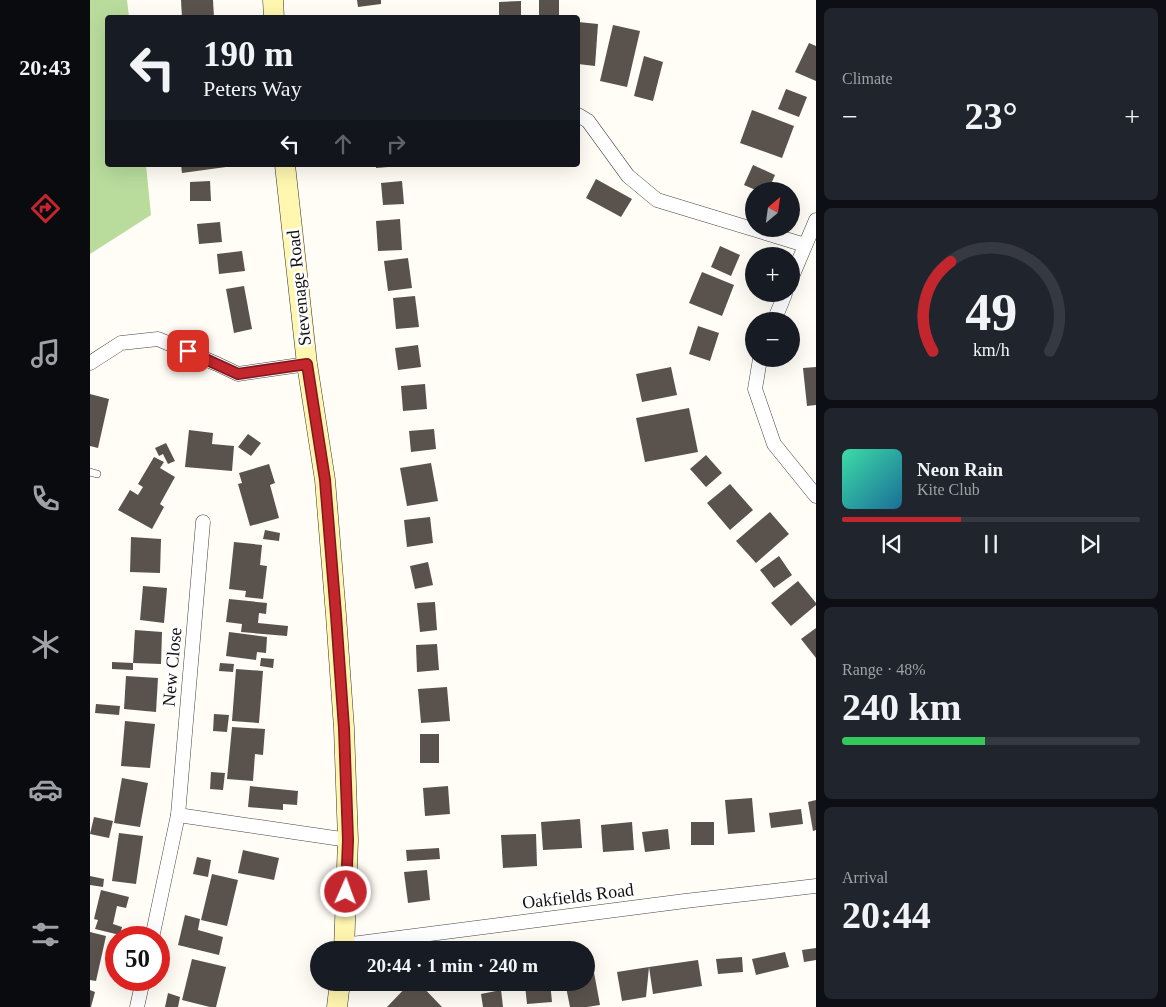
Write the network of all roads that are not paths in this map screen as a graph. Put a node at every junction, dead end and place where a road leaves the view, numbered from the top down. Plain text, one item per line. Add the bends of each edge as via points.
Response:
1 (274, 0) edge
2 (274, 15) edge
3 (580, 116) edge
4 (285, 167) edge
5 (816, 220) edge
6 (805, 245) junction
7 (800, 257) edge
8 (90, 363) edge
9 (307, 364) junction
10 (759, 367) edge
11 (816, 496) edge
12 (203, 522) dead end
13 (178, 815) junction
14 (348, 840) junction
15 (816, 886) edge
16 (155, 926) edge
17 (344, 941) edge
18 (388, 941) edge
19 (141, 991) edge
20 (339, 991) edge
21 (138, 1007) edge
22 (337, 1007) edge

1 - 2 main road
3 - 6 street via 588,121 628,176 657,200
4 - 9 main road, Stevenage Road
5 - 6 street
6 - 7 street
8 - 9 street via 121,343 158,339 238,374
9 - 14 main road, Stevenage Road via 325,480 344,728
10 - 11 street via 755,389 774,444
12 - 13 street, New Close
13 - 14 street
13 - 16 street, New Close
14 - 17 main road, Stevenage Road
15 - 18 street, Oakfields Road
19 - 21 street
20 - 22 main road

